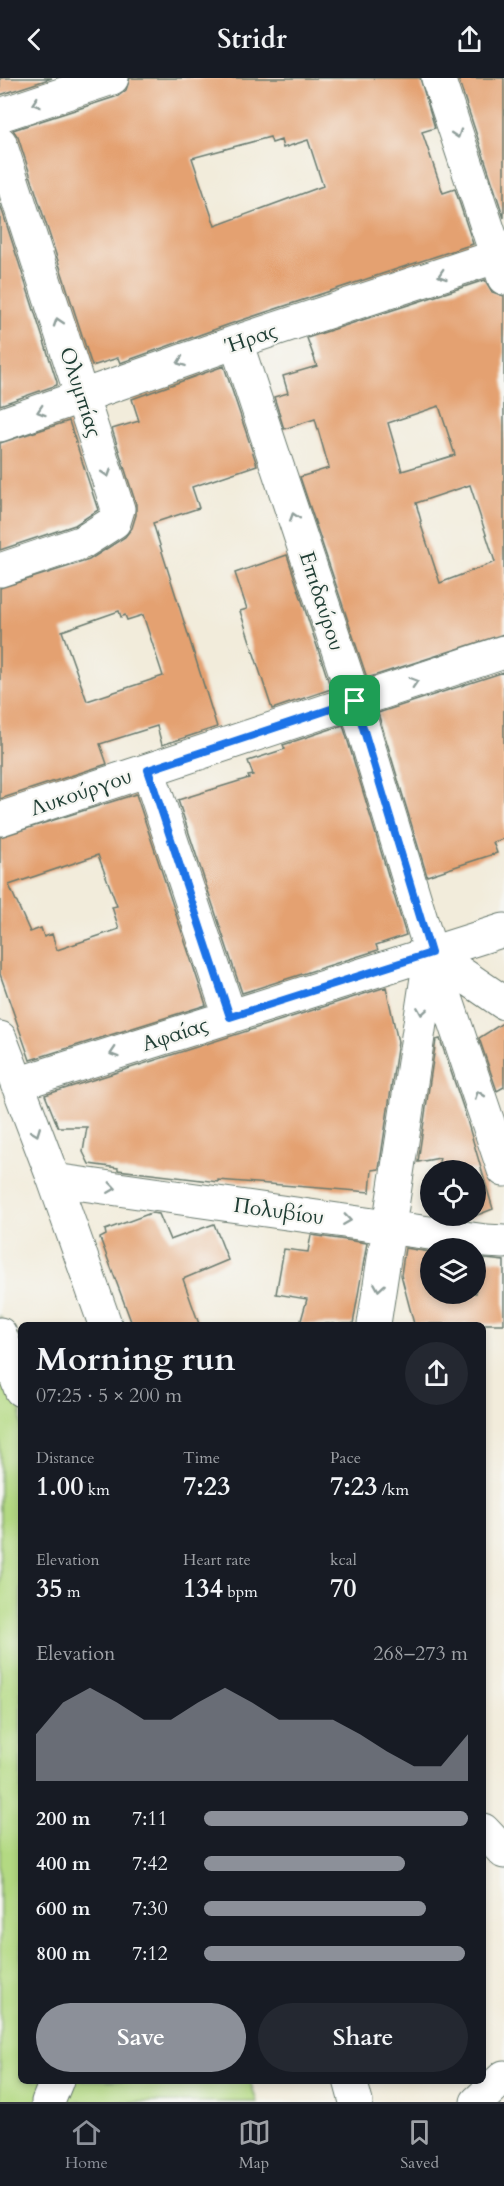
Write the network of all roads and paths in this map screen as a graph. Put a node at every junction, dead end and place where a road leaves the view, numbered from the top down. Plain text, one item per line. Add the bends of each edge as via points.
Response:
1 (111, 78) edge
2 (438, 78) edge
3 (0, 115) edge
4 (0, 143) edge
5 (502, 263) edge
6 (236, 342) junction
7 (83, 397) junction
8 (0, 425) edge
9 (0, 570) edge
10 (504, 652) edge
11 (355, 701) junction
12 (148, 770) junction
13 (0, 819) edge
14 (504, 930) edge
15 (431, 953) junction
16 (504, 1003) edge
17 (230, 1017) junction
18 (0, 1038) edge
19 (17, 1084) junction
20 (504, 1170) edge
21 (54, 1180) junction
22 (389, 1226) junction
23 (504, 1242) edge
24 (104, 1322) edge
25 (374, 1322) edge
26 (0, 1334) edge
27 (18, 1382) edge
28 (486, 1833) edge
29 (504, 1852) edge
30 (504, 2077) edge
31 (55, 2084) edge
32 (351, 2084) edge
33 (48, 2102) edge
34 (356, 2102) edge
35 (477, 2102) edge

1 -> 3 street
2 -> 5 street
7 -> 4 street, Ολυμπίας
5 -> 6 street, Ήρας
6 -> 7 street, Ήρας
11 -> 6 street, Επιδαύρου
7 -> 8 street, Ήρας
7 -> 9 street, Ολυμπίας via 118,509 114,522 83,542
11 -> 10 street, Λυκούργου
11 - 12 street, Λυκούργου
11 - 15 street, Επιδαύρου
12 - 13 street, Λυκούργου
12 - 17 street
14 - 15 street, Αφαίας
15 - 16 street
15 - 17 street, Αφαίας
20 -> 15 street, Επιδαύρου
15 -> 22 street
17 -> 19 street, Αφαίας
18 - 19 street
19 -> 21 street
21 -> 22 street, Πολυβίου
21 - 24 street
22 - 23 street, Πολυβίου
22 -> 25 street
26 - 27 street
28 - 29 street
30 - 35 street
31 - 33 street
32 - 34 street

